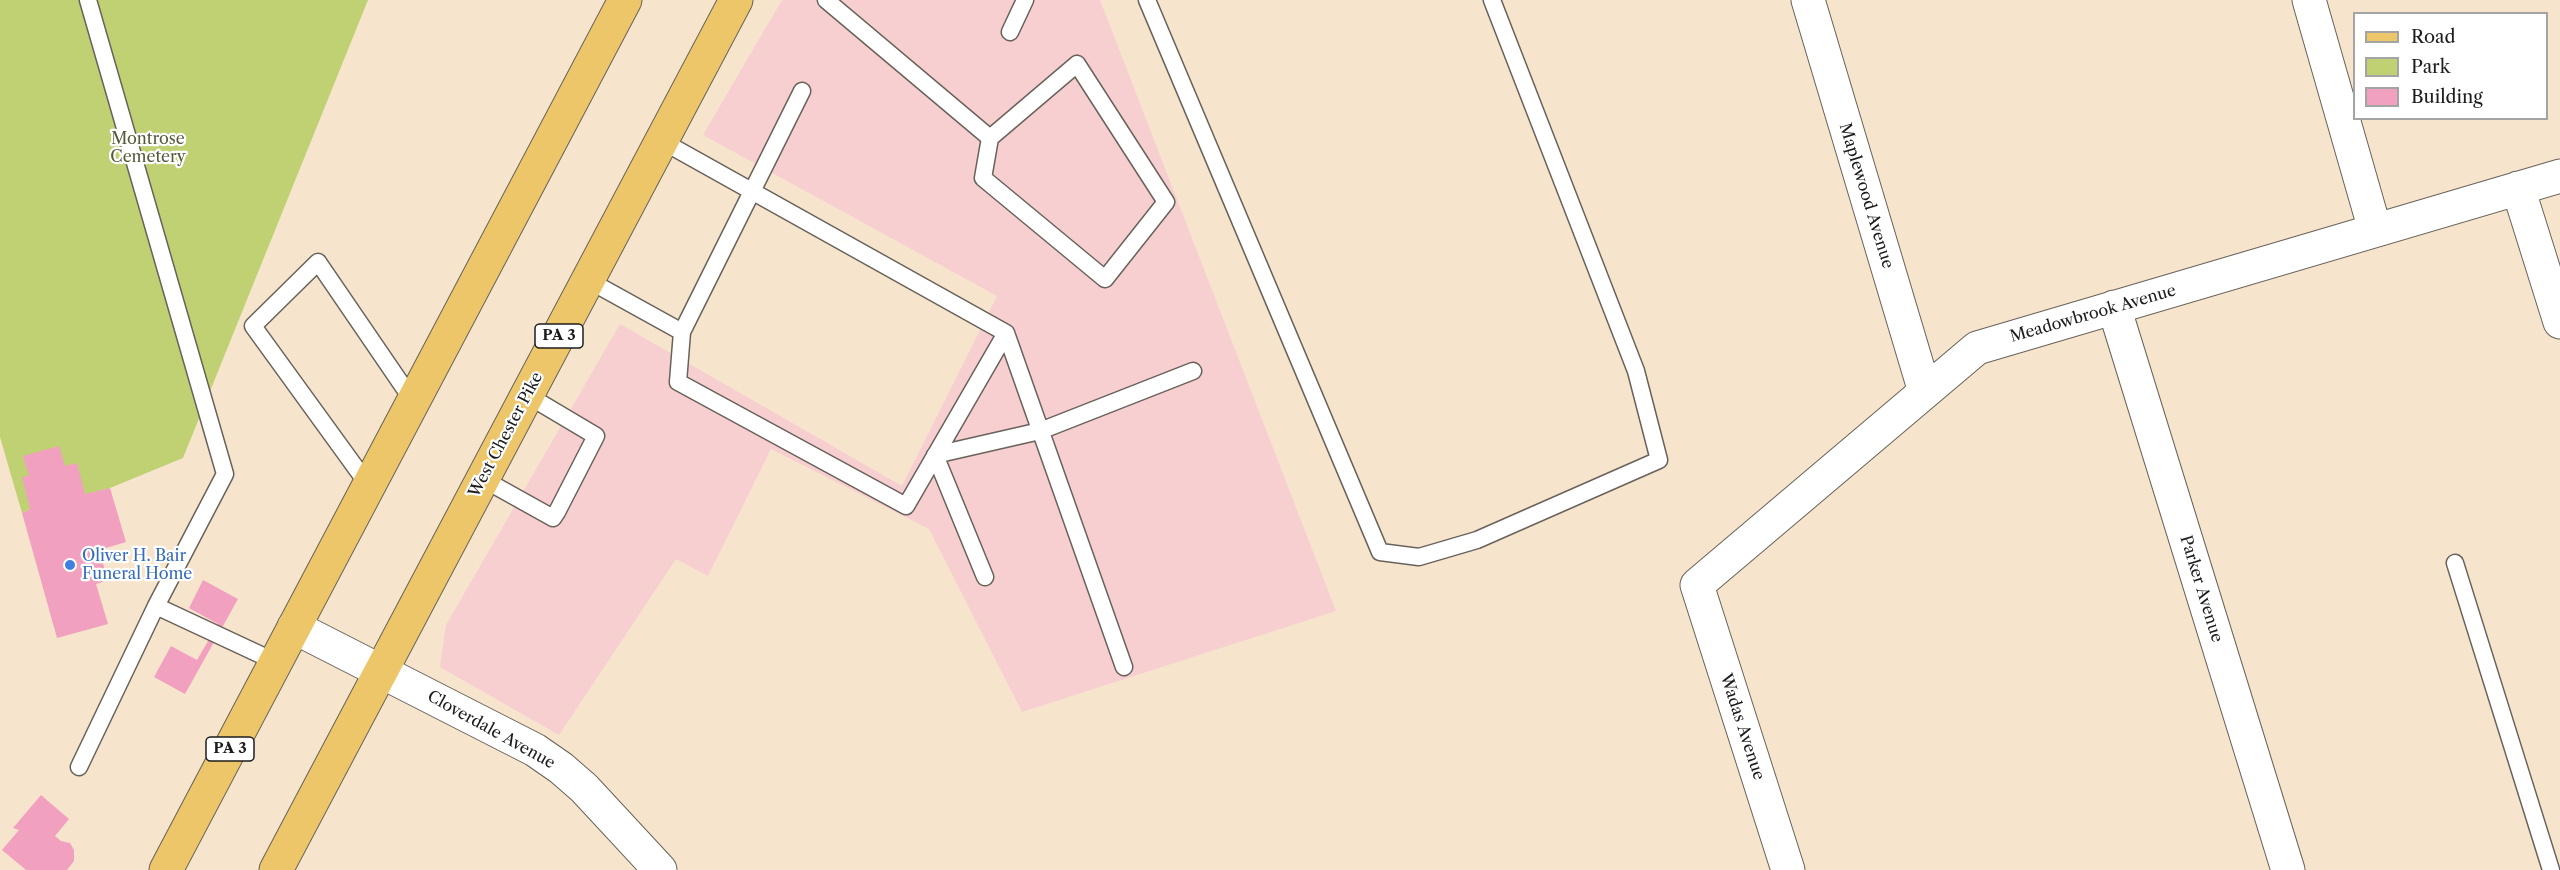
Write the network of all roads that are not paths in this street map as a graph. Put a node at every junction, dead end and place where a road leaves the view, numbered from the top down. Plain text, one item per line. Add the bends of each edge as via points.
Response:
1 (88, 0) edge
2 (625, 0) edge
3 (736, 0) edge
4 (826, 0) edge
5 (1025, 0) edge
6 (1147, 0) edge
7 (1492, 0) edge
8 (1808, 0) edge
9 (2309, 0) edge
10 (1010, 32) dead end
11 (802, 91) dead end
12 (990, 138) junction
13 (662, 141) junction
14 (2560, 176) edge
15 (2518, 188) junction
16 (752, 191) junction
17 (2375, 230) junction
18 (588, 280) junction
19 (2114, 308) junction
20 (2560, 322) edge
21 (682, 332) junction
22 (1006, 333) junction
23 (1193, 371) dead end
24 (1925, 392) junction
25 (527, 395) junction
26 (413, 401) junction
27 (1040, 431) junction
28 (935, 455) junction
29 (483, 479) junction
30 (369, 486) junction
31 (2455, 563) dead end
32 (985, 578) dead end
33 (1697, 585) joint
34 (156, 606) junction
35 (294, 627) junction
36 (276, 662) junction
37 (1124, 667) dead end
38 (381, 672) junction
39 (79, 767) dead end
40 (166, 870) edge
41 (276, 870) edge
42 (660, 870) edge
43 (1788, 870) edge
44 (2288, 870) edge
45 (2551, 870) edge

1 - 34 lane via 225,474
2 - 26 main road, PA 3
3 - 13 main road, West Chester Pike / PA 3
4 - 12 lane
5 - 10 lane
6 - 7 lane via 1380,552 1419,557 1477,540 1659,460 1636,371
8 - 24 street, Maplewood Avenue
9 - 17 street
11 - 16 lane
12 - 12 lane via 983,178 1105,279 1166,202 1077,64
13 - 16 lane
13 - 18 main road, West Chester Pike / PA 3
14 - 15 street, Meadowbrook Avenue
15 - 17 street, Meadowbrook Avenue
15 - 20 street
16 - 21 lane
16 - 22 lane
17 - 19 street, Meadowbrook Avenue
18 - 21 lane
18 - 25 main road, West Chester Pike / PA 3
19 - 24 street, Meadowbrook Avenue via 1977,348
19 - 44 street, Parker Avenue
21 - 28 lane via 678,382 906,506
22 - 27 lane
22 - 28 lane
23 - 27 lane
24 - 33 street, Meadowbrook Avenue
25 - 29 main road, West Chester Pike / PA 3
25 - 29 lane via 597,436 592,446 553,518
26 - 30 main road, PA 3
26 - 30 lane via 318,261 253,326
27 - 28 lane
27 - 37 lane
28 - 32 lane
29 - 38 main road, West Chester Pike / PA 3
30 - 35 main road, PA 3
31 - 45 lane
33 - 43 street, Wadas Avenue
34 - 36 lane
34 - 39 lane
35 - 36 main road, PA 3
35 - 38 street, Cloverdale Avenue
36 - 40 main road, PA 3
38 - 41 main road, West Chester Pike / PA 3
38 - 42 street, Cloverdale Avenue via 535,750 561,768

